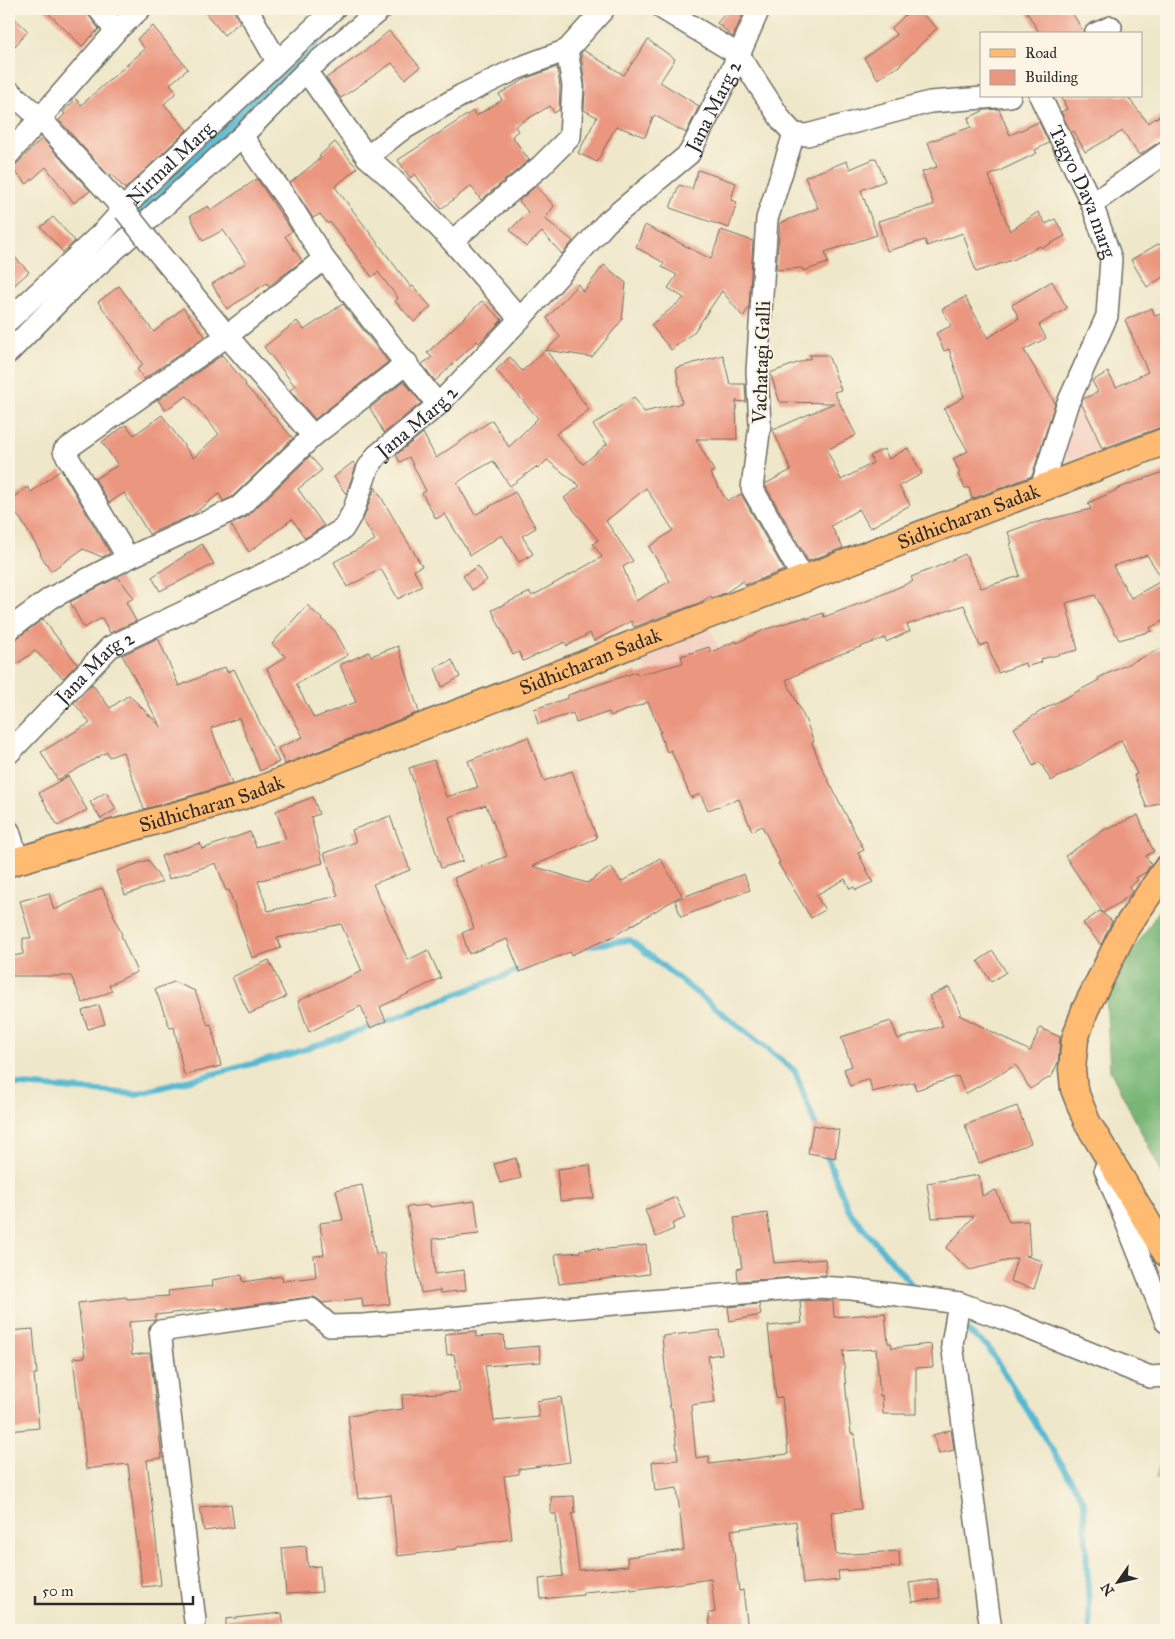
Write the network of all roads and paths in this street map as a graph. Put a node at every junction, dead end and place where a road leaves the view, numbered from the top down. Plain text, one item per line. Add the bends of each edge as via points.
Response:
1 (99, 9) edge
2 (140, 9) edge
3 (247, 9) edge
4 (334, 9) edge
5 (381, 9) edge
6 (604, 9) edge
7 (663, 9) edge
8 (760, 9) edge
9 (116, 31) junction
10 (567, 50) junction
11 (740, 55) junction
12 (277, 61) junction
13 (306, 71) junction
14 (9, 91) edge
15 (983, 98) edge
16 (1041, 98) edge
17 (40, 118) junction
18 (794, 134) junction
19 (242, 136) junction
20 (1166, 152) edge
21 (9, 154) edge
22 (367, 157) junction
23 (1092, 204) junction
24 (124, 210) junction
25 (452, 241) junction
26 (324, 258) junction
27 (520, 319) junction
28 (9, 320) edge
29 (227, 336) junction
30 (9, 352) edge
31 (407, 363) junction
32 (438, 405) junction
33 (313, 436) junction
34 (1166, 441) edge
35 (1041, 488) junction
36 (128, 558) junction
37 (804, 580) junction
38 (9, 629) edge
39 (9, 753) edge
40 (9, 831) edge
41 (14, 862) edge
42 (1166, 869) edge
43 (1087, 1122) junction
44 (1166, 1253) edge
45 (959, 1303) junction
46 (1166, 1322) edge
47 (1166, 1376) edge
48 (195, 1621) dead end
49 (991, 1630) edge

1 - 9 street
2 - 9 street
3 - 12 street
4 - 12 street, Nirmal Marg
5 - 13 street
6 - 10 street
7 - 11 street
8 - 11 street, Jana Marg 2
9 - 17 street
10 - 22 street via 516,69 462,95 400,131
10 - 25 street via 573,86 570,137 541,166
11 - 18 street via 782,121
11 - 27 street, Jana Marg 2 via 689,154 607,222
12 - 24 street, Nirmal Marg
13 - 19 street
13 - 22 street
14 - 17 street
15 - 18 street via 930,102 807,134
16 - 23 street, Tagyo Daya marg
17 - 21 street
17 - 24 street
18 - 37 street, Vachatagi Galli via 767,219 757,371 760,425 752,488
19 - 26 street
19 - 30 street via 70,290
20 - 23 street
22 - 25 street
23 - 35 street, Tagyo Daya marg via 1111,259 1107,316 1067,405
24 - 28 street, Nirmal Marg
24 - 29 street, bridge
25 - 27 street
26 - 29 street
26 - 31 street
27 - 32 street, Jana Marg 2
29 - 33 street
29 - 36 street via 64,451
31 - 32 street
31 - 33 street
32 - 39 street, Jana Marg 2 via 377,455 368,468 353,512 343,528 293,560 110,647
33 - 36 street via 239,507
34 - 35 main road, Sidhicharan Sadak
35 - 37 main road, Sidhicharan Sadak
36 - 38 street via 51,598
37 - 41 main road, Sidhicharan Sadak via 243,796
40 - 41 street
42 - 43 main road via 1125,929 1085,1010 1075,1039 1074,1089
43 - 44 main road
43 - 46 street
45 - 47 street via 1150,1377
45 - 48 street via 818,1287 363,1325 330,1326 311,1309 160,1331
45 - 49 street via 952,1344

